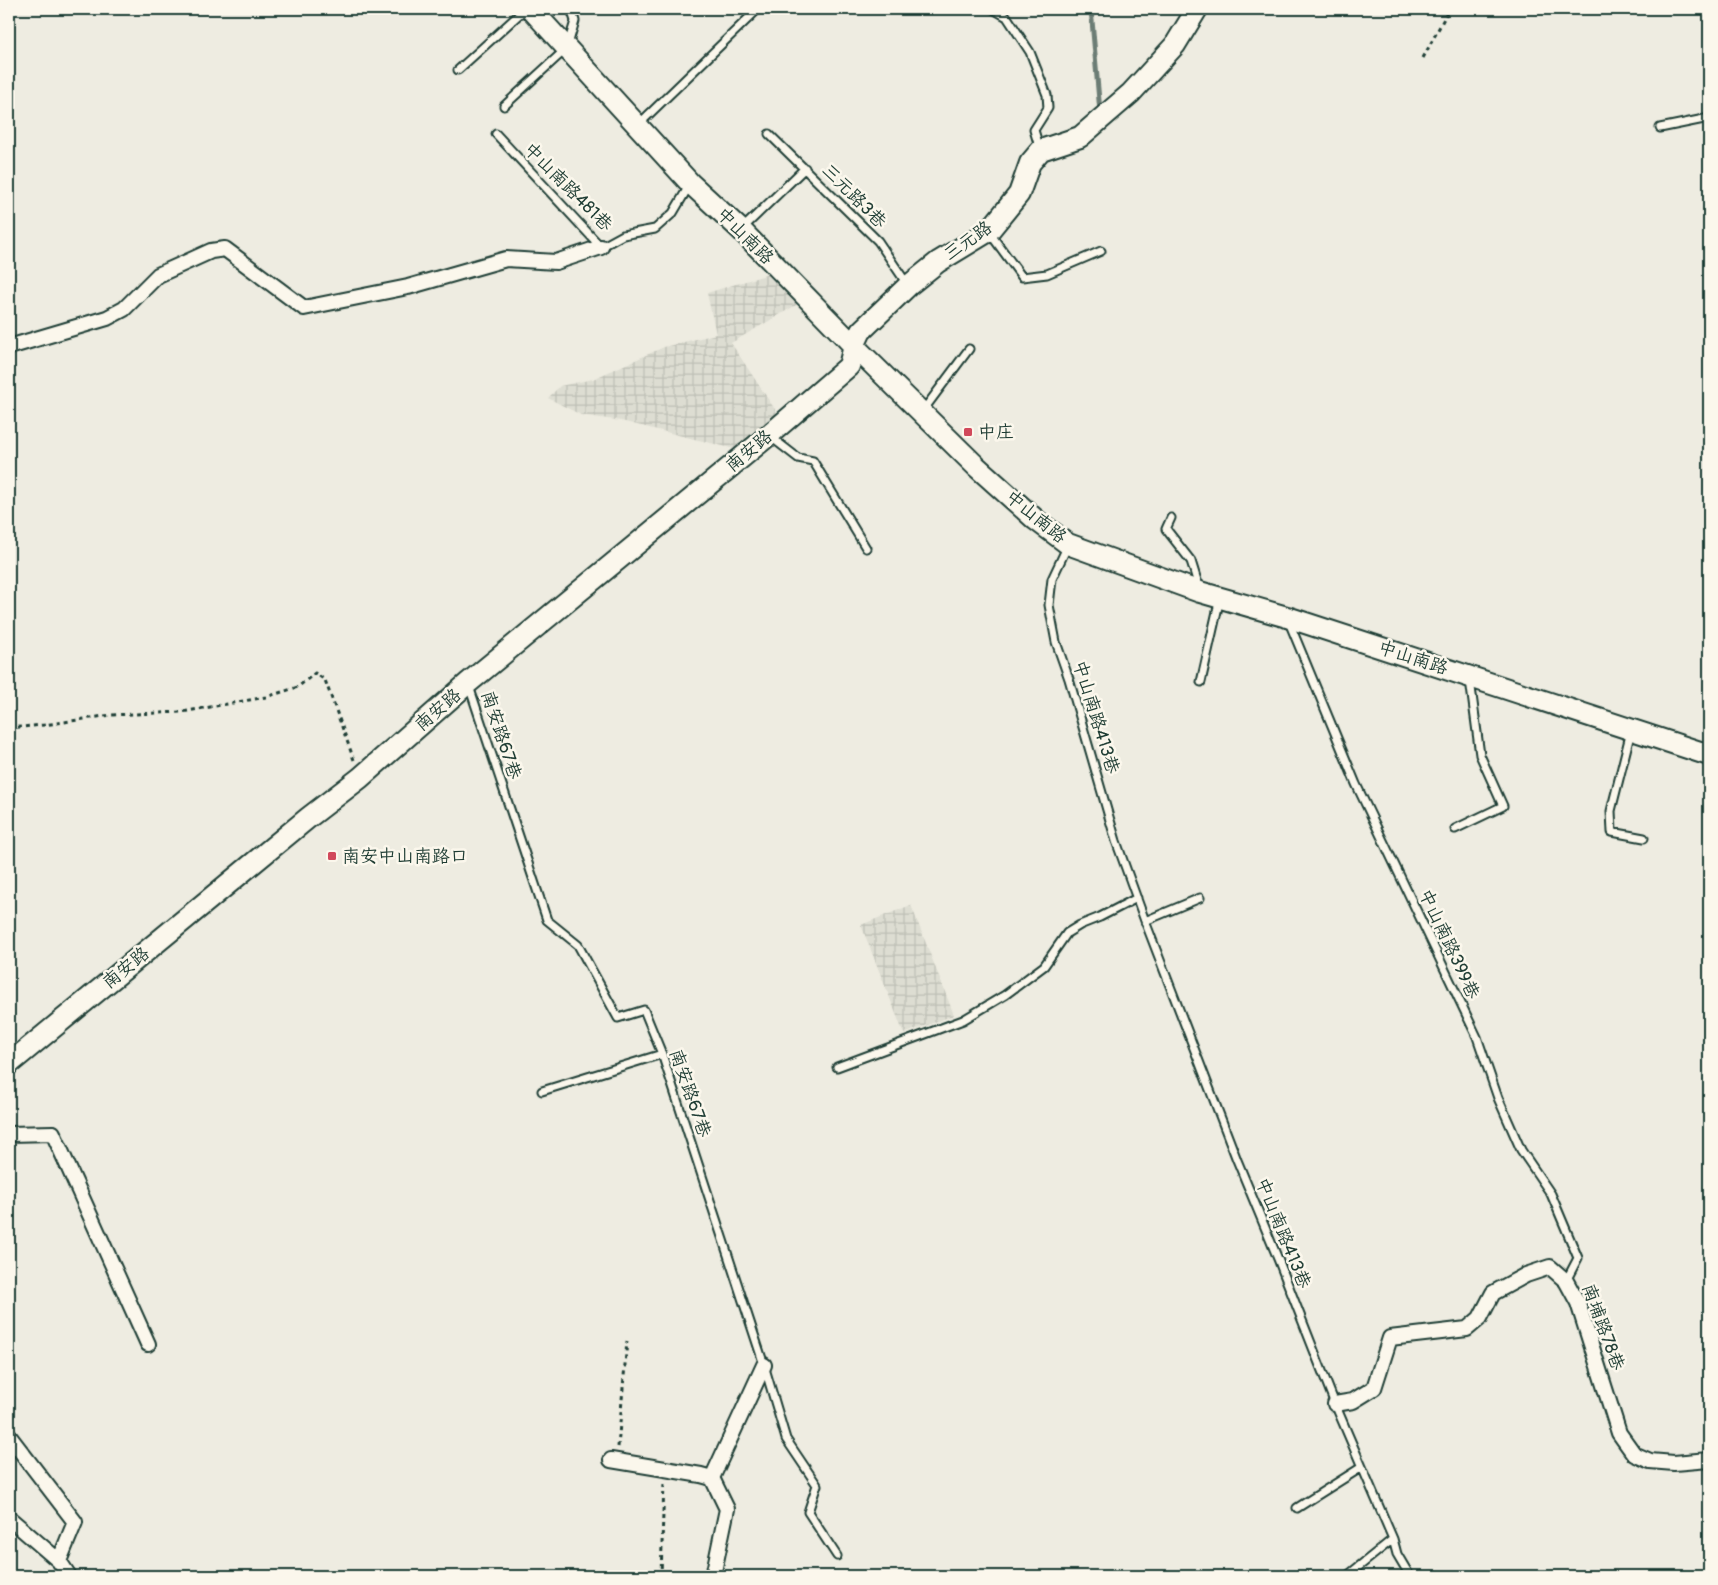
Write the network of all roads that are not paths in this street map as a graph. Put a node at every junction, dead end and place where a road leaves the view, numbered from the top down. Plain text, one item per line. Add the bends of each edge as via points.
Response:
1 (525, 9) edge
2 (531, 9) edge
3 (571, 9) edge
4 (758, 9) edge
5 (993, 9) edge
6 (1197, 9) edge
7 (567, 48) junction
8 (458, 70) dead end
9 (504, 106) dead end
10 (1709, 118) edge
11 (637, 126) junction
12 (1660, 128) dead end
13 (496, 134) dead end
14 (768, 134) dead end
15 (1040, 150) junction
16 (805, 168) junction
17 (690, 183) junction
18 (741, 230) junction
19 (988, 231) junction
20 (601, 247) junction
21 (1101, 250) dead end
22 (908, 286) junction
23 (854, 346) junction
24 (9, 347) edge
25 (969, 349) dead end
26 (922, 412) junction
27 (769, 435) junction
28 (1171, 518) dead end
29 (1068, 544) junction
30 (866, 548) dead end
31 (1200, 592) junction
32 (1220, 598) junction
33 (1287, 616) junction
34 (1469, 677) junction
35 (1201, 682) dead end
36 (468, 683) junction
37 (1631, 731) junction
38 (1709, 755) edge
39 (1455, 829) dead end
40 (1644, 838) dead end
41 (1137, 898) junction
42 (1200, 898) dead end
43 (1144, 921) junction
44 (662, 1054) junction
45 (9, 1064) edge
46 (837, 1067) dead end
47 (542, 1091) dead end
48 (9, 1134) edge
49 (1566, 1281) junction
50 (148, 1344) dead end
51 (764, 1365) junction
52 (1335, 1404) junction
53 (9, 1436) edge
54 (614, 1456) road end
55 (1709, 1460) edge
56 (1362, 1467) junction
57 (712, 1478) junction
58 (1297, 1508) dead end
59 (9, 1518) edge
60 (1393, 1538) junction
61 (837, 1556) dead end
62 (59, 1561) junction
63 (69, 1576) edge
64 (713, 1576) edge
65 (1347, 1576) edge
66 (1410, 1576) edge

1 - 8 lane
2 - 7 street, 中山南路
3 - 7 lane via 574,21
4 - 11 lane
5 - 15 lane via 1008,16 1030,52 1047,95 1048,108 1034,130
6 - 15 street via 1175,45 1131,93 1080,137
7 - 9 lane
7 - 11 street, 中山南路
10 - 12 lane
11 - 17 street, 中山南路
13 - 20 lane, 中山南路481巷
14 - 16 lane, 三元路3巷
15 - 19 street, 三元路 via 1030,163 1019,194
16 - 18 lane
16 - 22 lane, 三元路3巷 via 878,241
17 - 18 street, 中山南路
17 - 20 lane, 中山南路481巷 via 673,213 655,229 624,235
18 - 23 street, 中山南路
19 - 21 lane via 1022,277 1047,274
19 - 22 street, 三元路 via 938,262
20 - 24 street via 556,262 506,259 408,287 304,308 225,249 211,251 158,275 124,309 107,318
22 - 23 street, 三元路 via 861,332
23 - 26 street, 中山南路
23 - 27 street, 南安路 via 849,366
25 - 26 lane
26 - 29 street, 中山南路 via 985,474
27 - 30 lane via 798,458 813,461
27 - 36 street, 南安路
28 - 31 lane via 1166,530 1191,562
29 - 31 street, 中山南路
29 - 41 lane, 中山南路413巷 via 1052,579 1050,605 1056,642 1116,841
31 - 32 street, 中山南路
32 - 33 street, 中山南路
32 - 35 lane
33 - 34 street, 中山南路
33 - 49 lane, 中山南路399巷 via 1356,784 1476,1037 1521,1150 1551,1194 1578,1258
34 - 37 street, 中山南路
34 - 39 lane via 1480,755 1503,806
36 - 44 lane, 南安路67巷 via 547,920 578,945 618,1018 644,1010
36 - 45 street, 南安路 via 360,778
37 - 38 street, 中山南路
37 - 40 lane via 1611,812 1612,832
41 - 43 lane, 中山南路413巷
41 - 46 lane via 1067,933 1044,966 963,1020
42 - 43 lane
43 - 52 lane, 中山南路413巷
44 - 47 lane
44 - 51 lane, 南安路67巷
48 - 50 street via 53,1133
49 - 52 street, 南埔路78巷 via 1550,1267 1526,1275 1493,1293 1480,1318 1467,1329 1390,1338 1374,1388 1353,1401
49 - 55 street, 南埔路78巷 via 1578,1303 1619,1433 1634,1454 1650,1461 1674,1463
51 - 57 street
51 - 61 lane, 南安路67巷 via 786,1439 817,1485 808,1512
52 - 56 lane, 中山南路413巷
53 - 62 street via 75,1522
54 - 57 street
56 - 58 lane
56 - 60 lane, 中山南路413巷
57 - 64 street via 727,1509
59 - 62 street
60 - 65 lane
60 - 66 lane, 中山南路413巷 via 1397,1554
62 - 63 street

